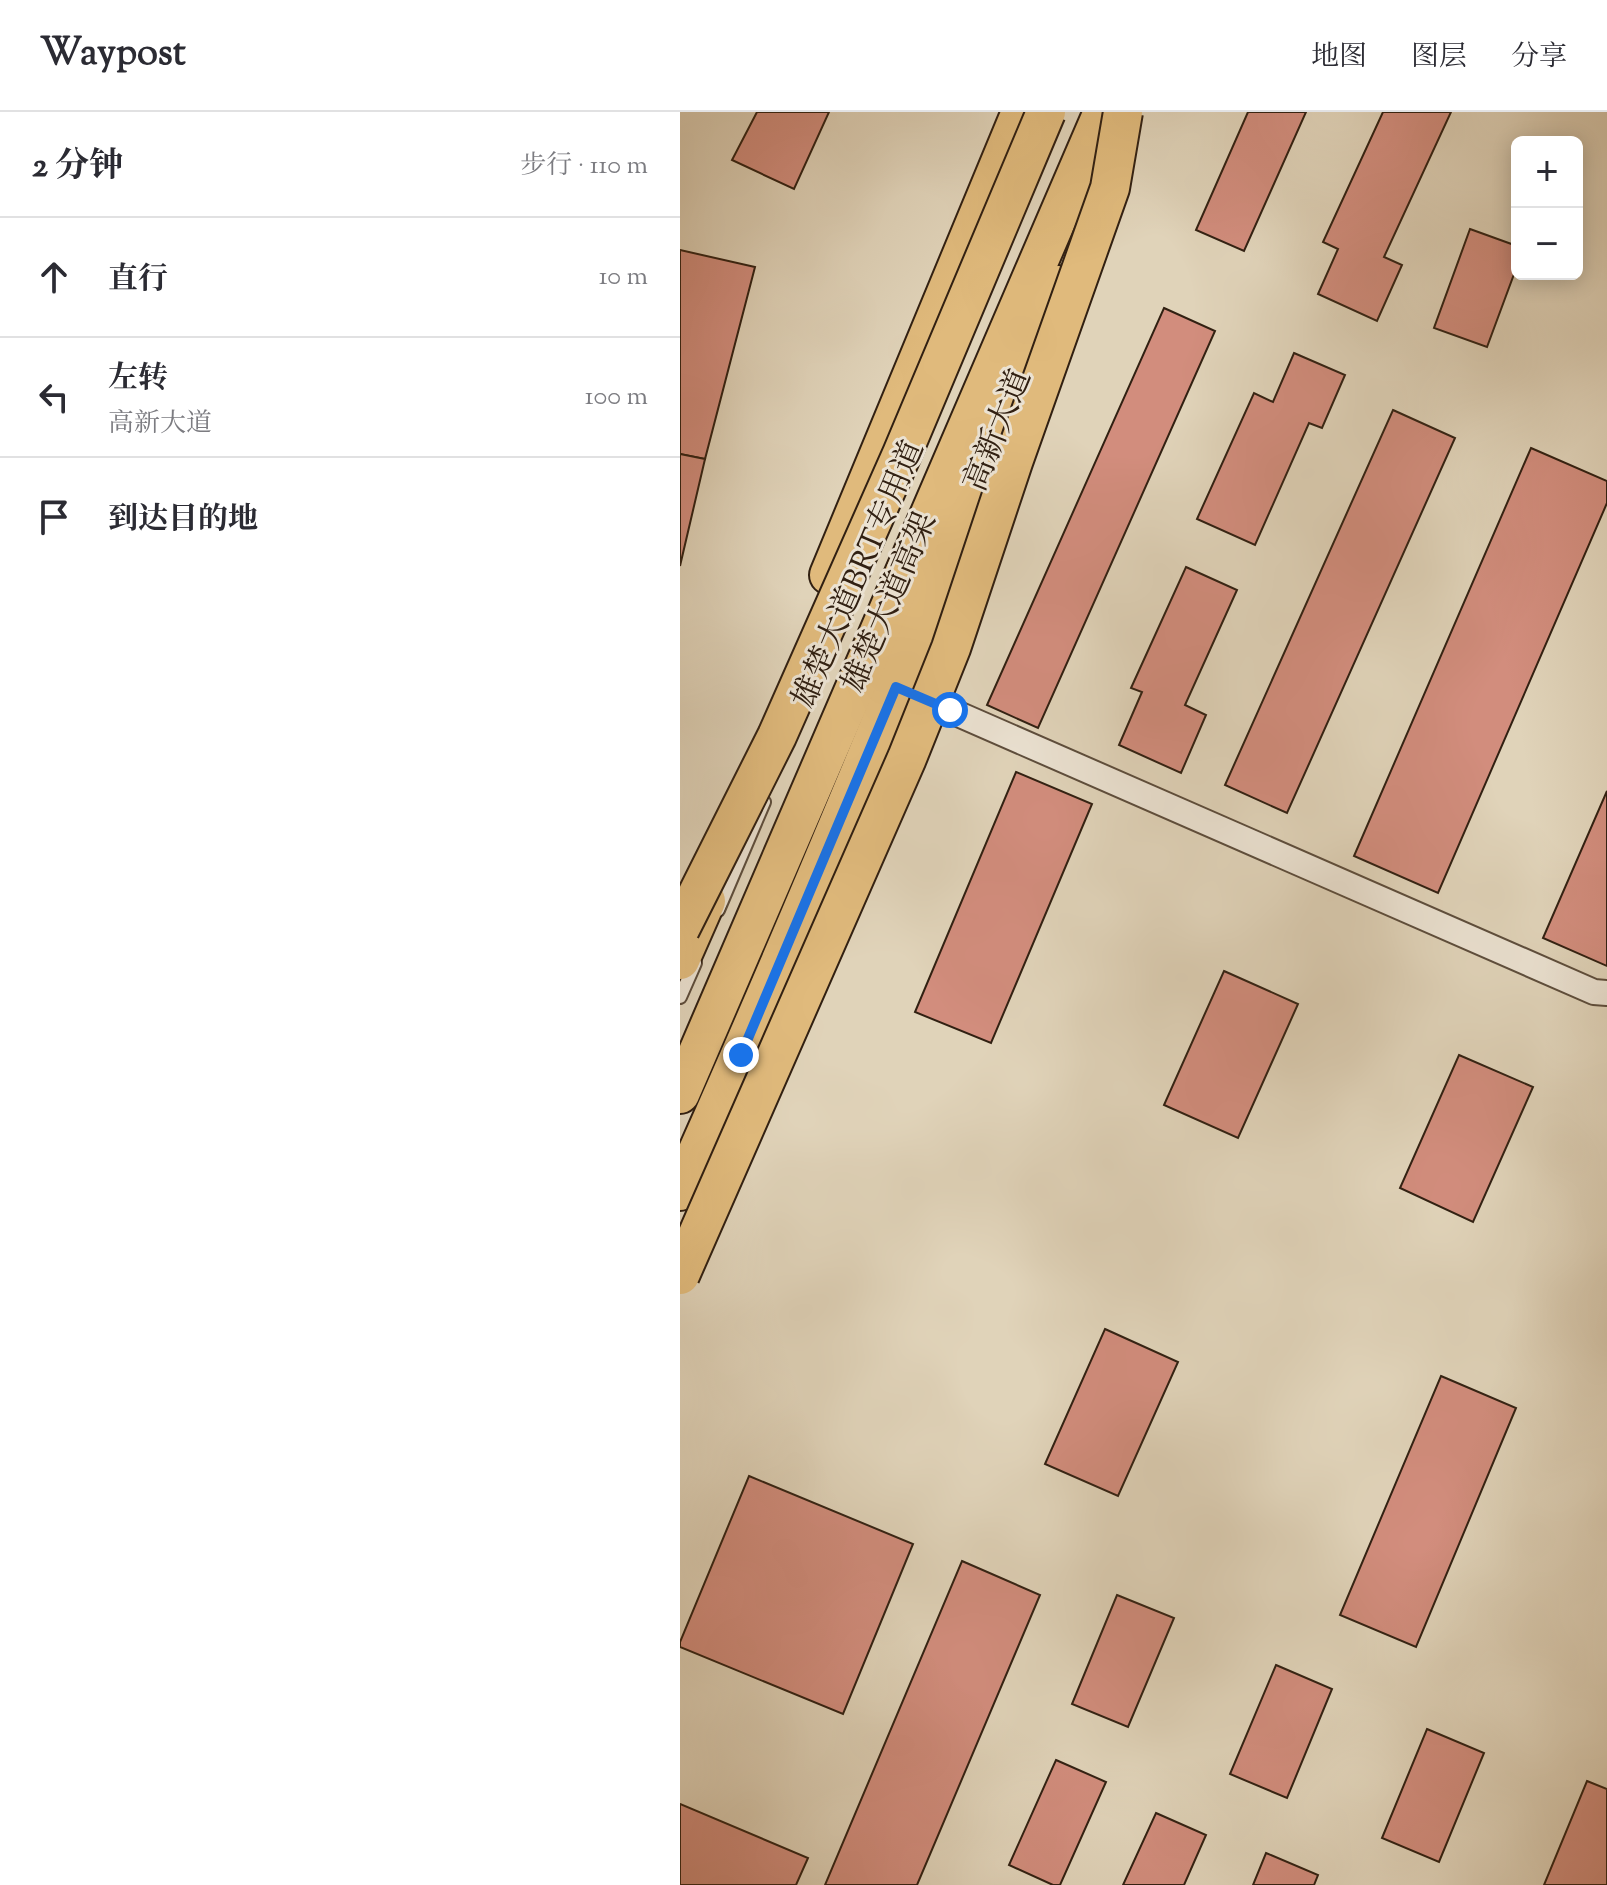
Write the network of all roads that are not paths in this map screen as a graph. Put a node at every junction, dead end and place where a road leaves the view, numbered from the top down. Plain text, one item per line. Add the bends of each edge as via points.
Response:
1 (1021, 112) edge
2 (1046, 112) edge
3 (1103, 112) edge
4 (1125, 112) edge
5 (974, 317) dead end
6 (855, 592) dead end
7 (896, 687) junction
8 (767, 794) dead end
9 (690, 939) edge
10 (1607, 993) edge
11 (680, 997) edge
12 (680, 1094) edge
13 (680, 1191) edge
14 (680, 1275) edge

1 - 9 main road via 770,716
2 - 9 main road, 雄楚大道高架, bridge
3 - 12 main road, 雄楚大道高架
4 - 7 main road, 高新大道
4 - 14 main road, bridge via 1110,188 951,648
5 - 6 lane, 雄楚大道BRT专用道
7 - 10 street via 1594,992
7 - 13 main road, 高新大道
8 - 9 lane
9 - 11 lane

